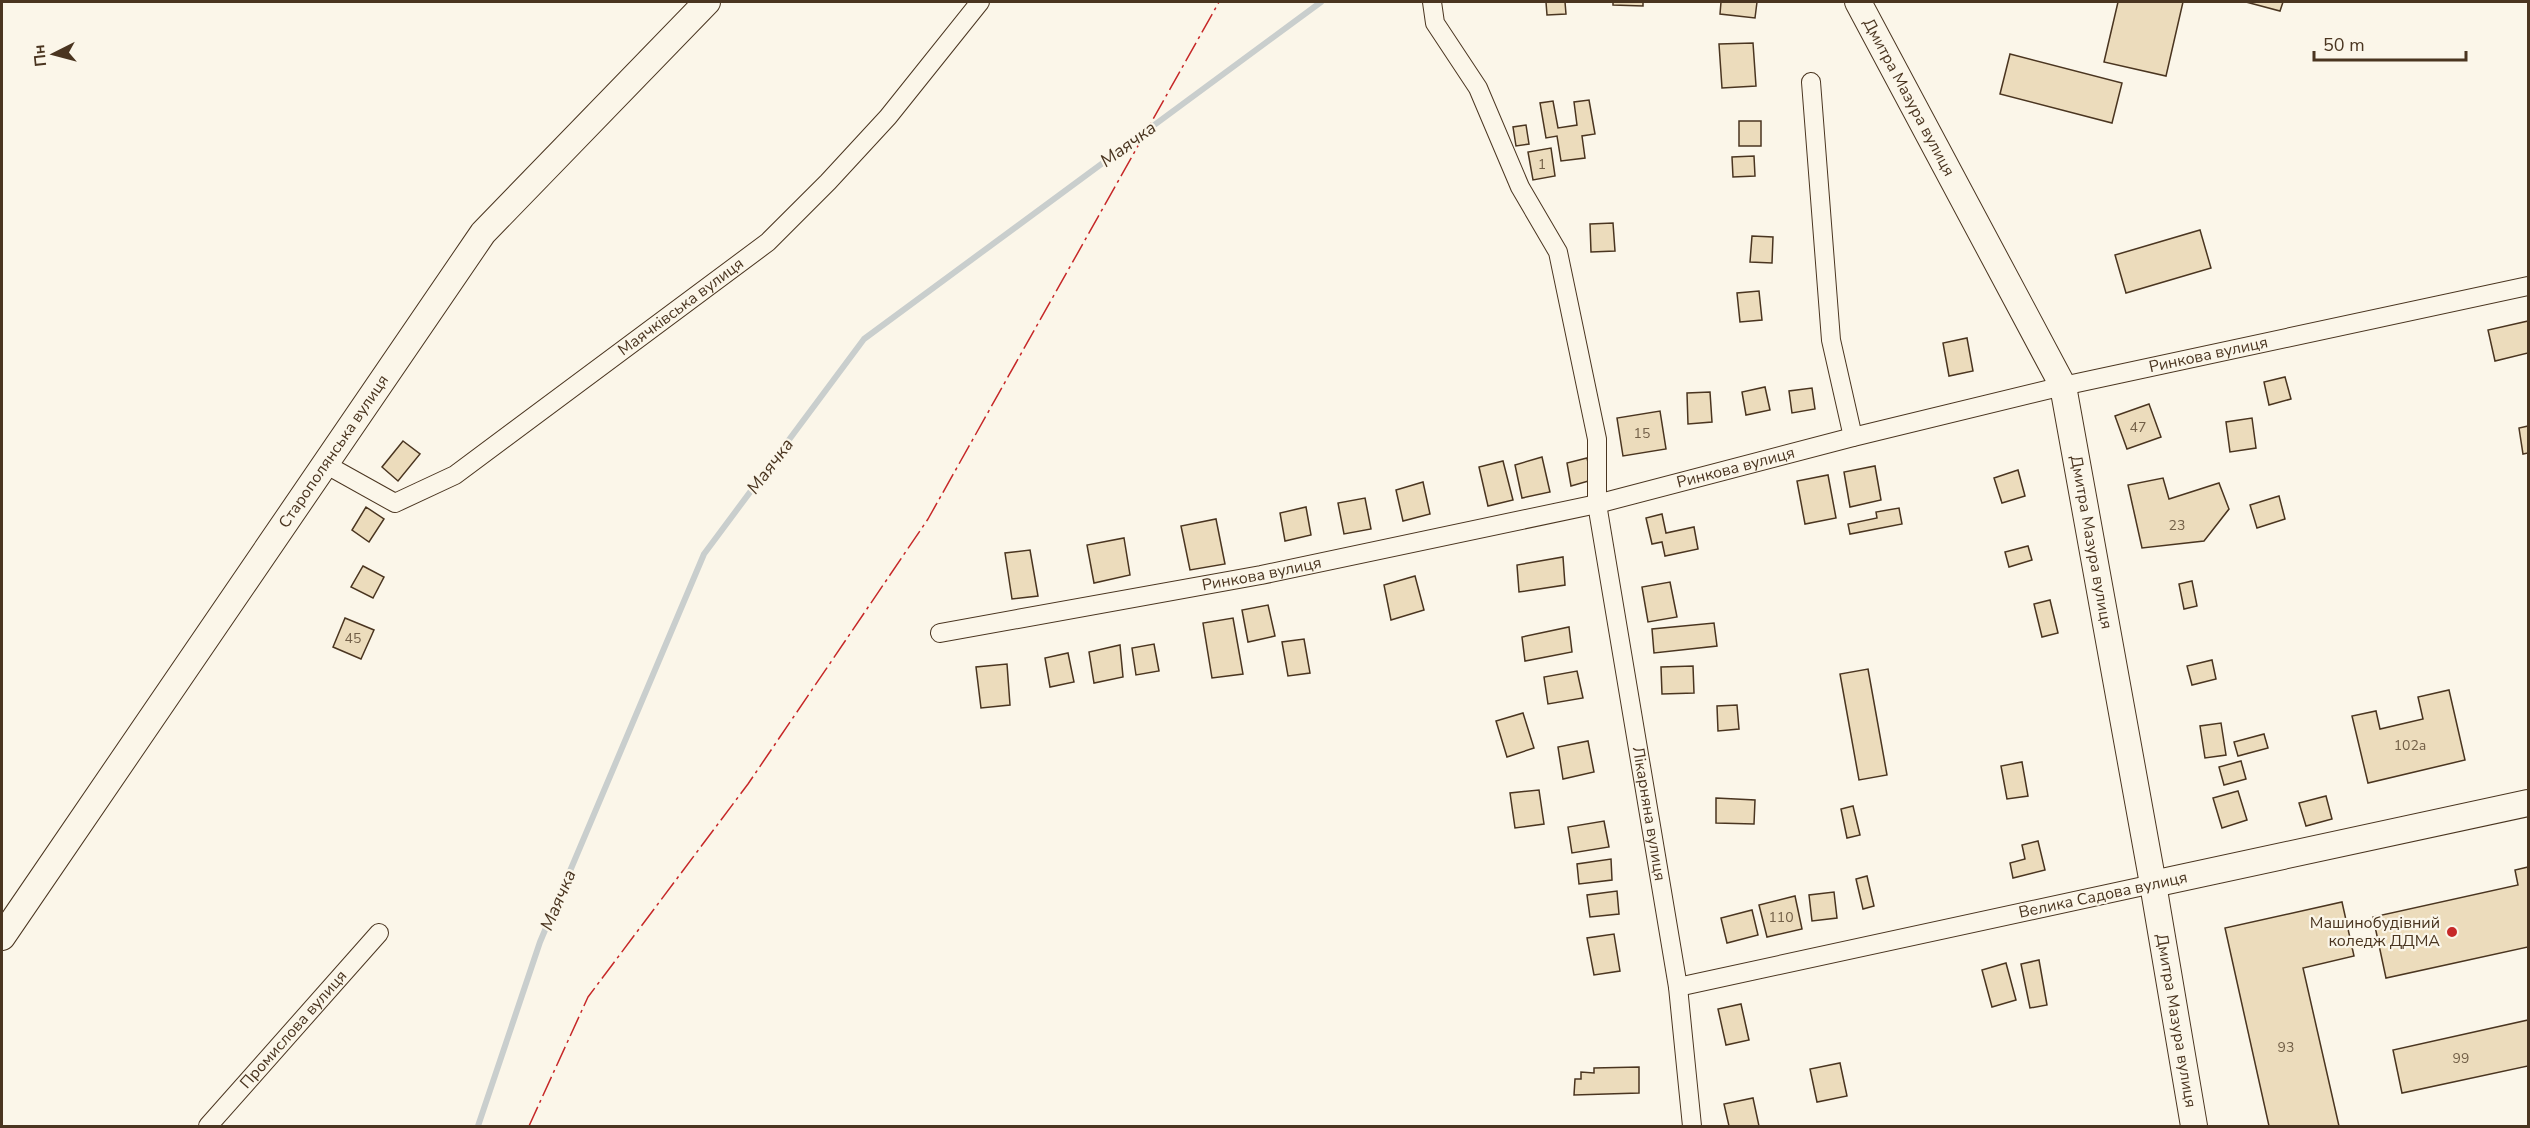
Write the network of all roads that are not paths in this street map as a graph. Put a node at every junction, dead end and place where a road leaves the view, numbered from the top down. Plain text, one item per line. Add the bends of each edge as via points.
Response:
1 (707, 2) edge
2 (980, 2) edge
3 (1432, 2) edge
4 (1858, 2) edge
5 (1811, 82) dead end
6 (2529, 285) edge
7 (2063, 386) junction
8 (1853, 437) junction
9 (325, 464) junction
10 (1597, 504) junction
11 (940, 633) dead end
12 (2529, 803) edge
13 (2153, 884) junction
14 (379, 933) dead end
15 (2, 937) edge
16 (1678, 987) junction
17 (208, 1126) edge
18 (1692, 1126) edge
19 (2194, 1126) edge

1 - 9 street, Старополянська вулиця via 483,233
2 - 9 street, Маячківська вулиця via 888,117 768,242 455,475 395,504
3 - 10 street, Лікарняна вулиця via 1435,23 1478,88 1520,187 1558,252 1597,439
4 - 7 street, Дмитра Мазура вулиця
5 - 8 street via 1831,340
6 - 7 street, Ринкова вулиця
7 - 8 street, Ринкова вулиця
7 - 13 street, Дмитра Мазура вулиця
8 - 10 street, Ринкова вулиця
9 - 15 street, Старополянська вулиця
10 - 11 street, Ринкова вулиця via 1261,575
10 - 16 street, Лікарняна вулиця
12 - 13 street, Велика Садова вулиця
13 - 16 street, Велика Садова вулиця
13 - 19 street, Дмитра Мазура вулиця
14 - 17 street, Промислова вулиця
16 - 18 street, Лікарняна вулиця

